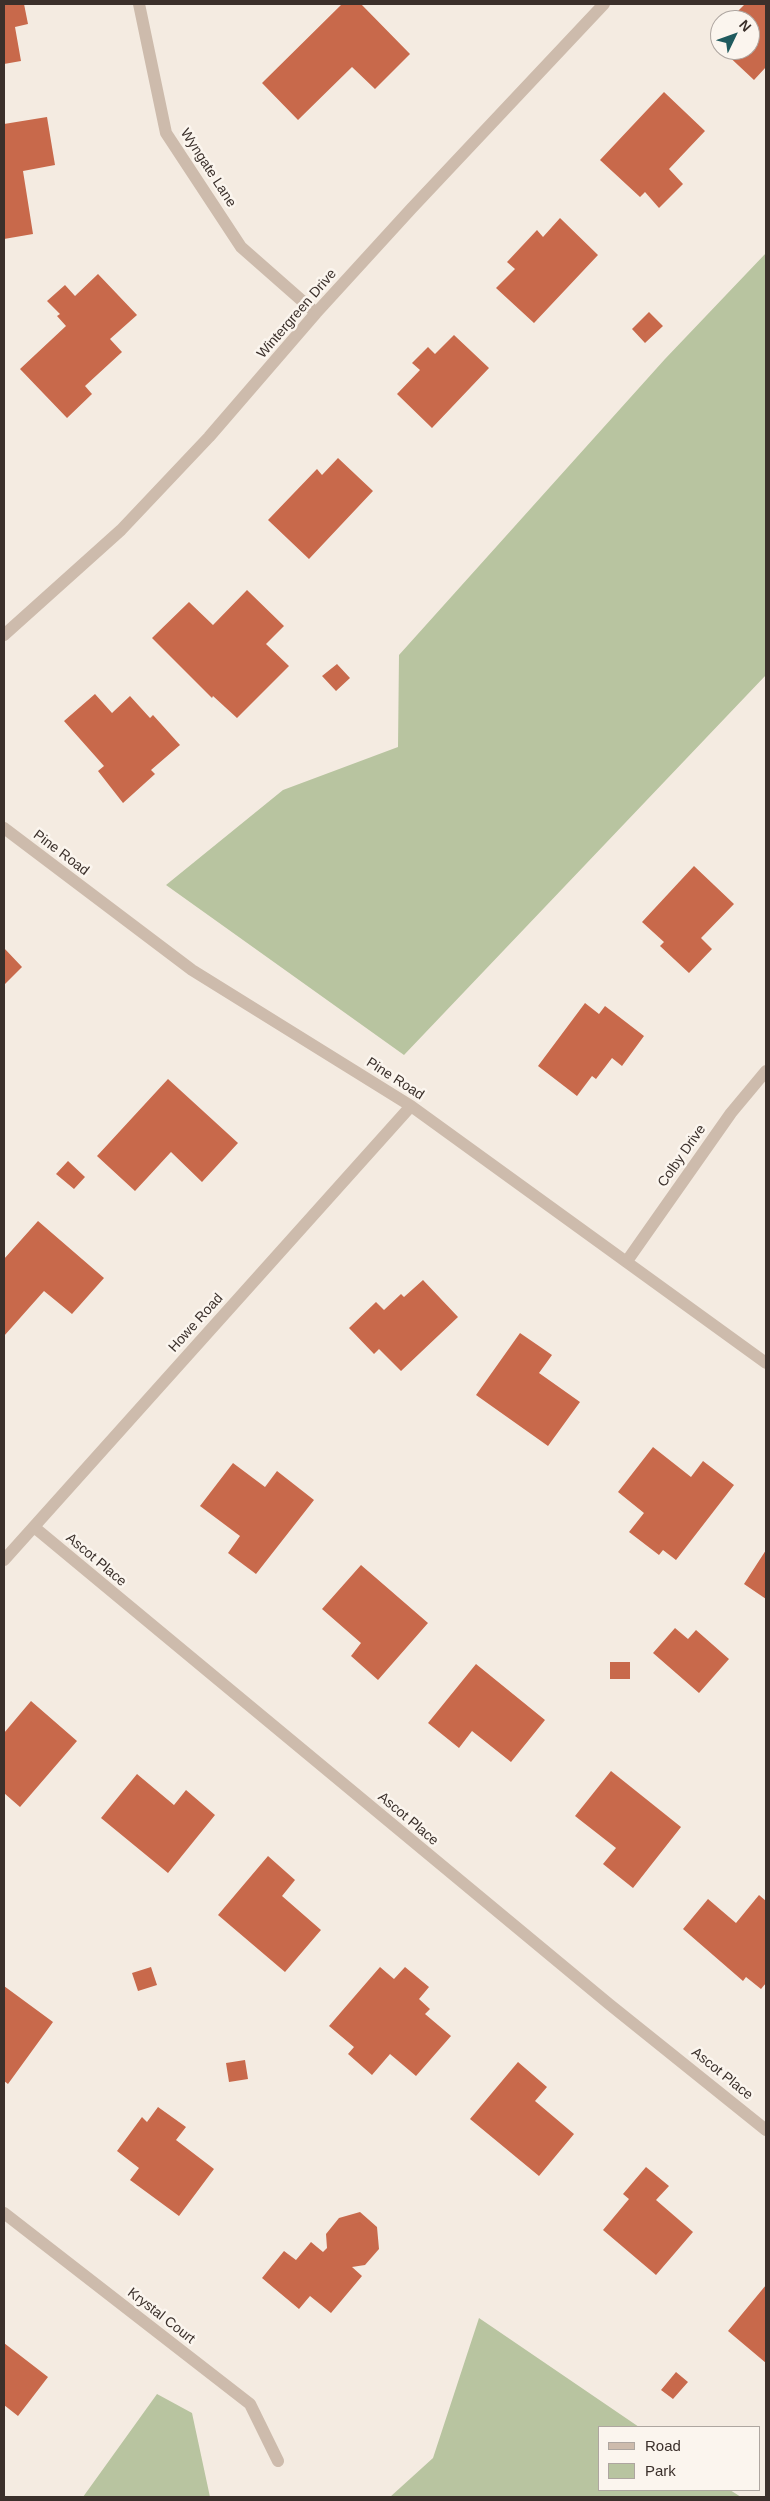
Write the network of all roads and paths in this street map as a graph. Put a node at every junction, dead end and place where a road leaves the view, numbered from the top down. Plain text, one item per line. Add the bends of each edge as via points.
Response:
1 (139, 4) edge
2 (604, 4) edge
3 (316, 313) junction
4 (4, 635) edge
5 (4, 828) edge
6 (766, 1071) edge
7 (411, 1106) junction
8 (627, 1261) junction
9 (766, 1363) edge
10 (34, 1528) junction
11 (4, 1560) edge
12 (766, 2130) edge
13 (4, 2213) edge
14 (278, 2461) dead end

1 - 3 street, Wyngate Lane via 166,133 241,247
2 - 3 street, Wintergreen Drive
3 - 4 street, Wintergreen Drive via 209,437 121,530
5 - 7 street, Pine Road via 192,970
6 - 8 street, Colby Drive via 731,1113
7 - 8 street, Pine Road
7 - 10 street, Howe Road
8 - 9 street, Pine Road
10 - 11 street, Howe Road
10 - 12 street, Ascot Place
13 - 14 street, Krystal Court via 250,2404

